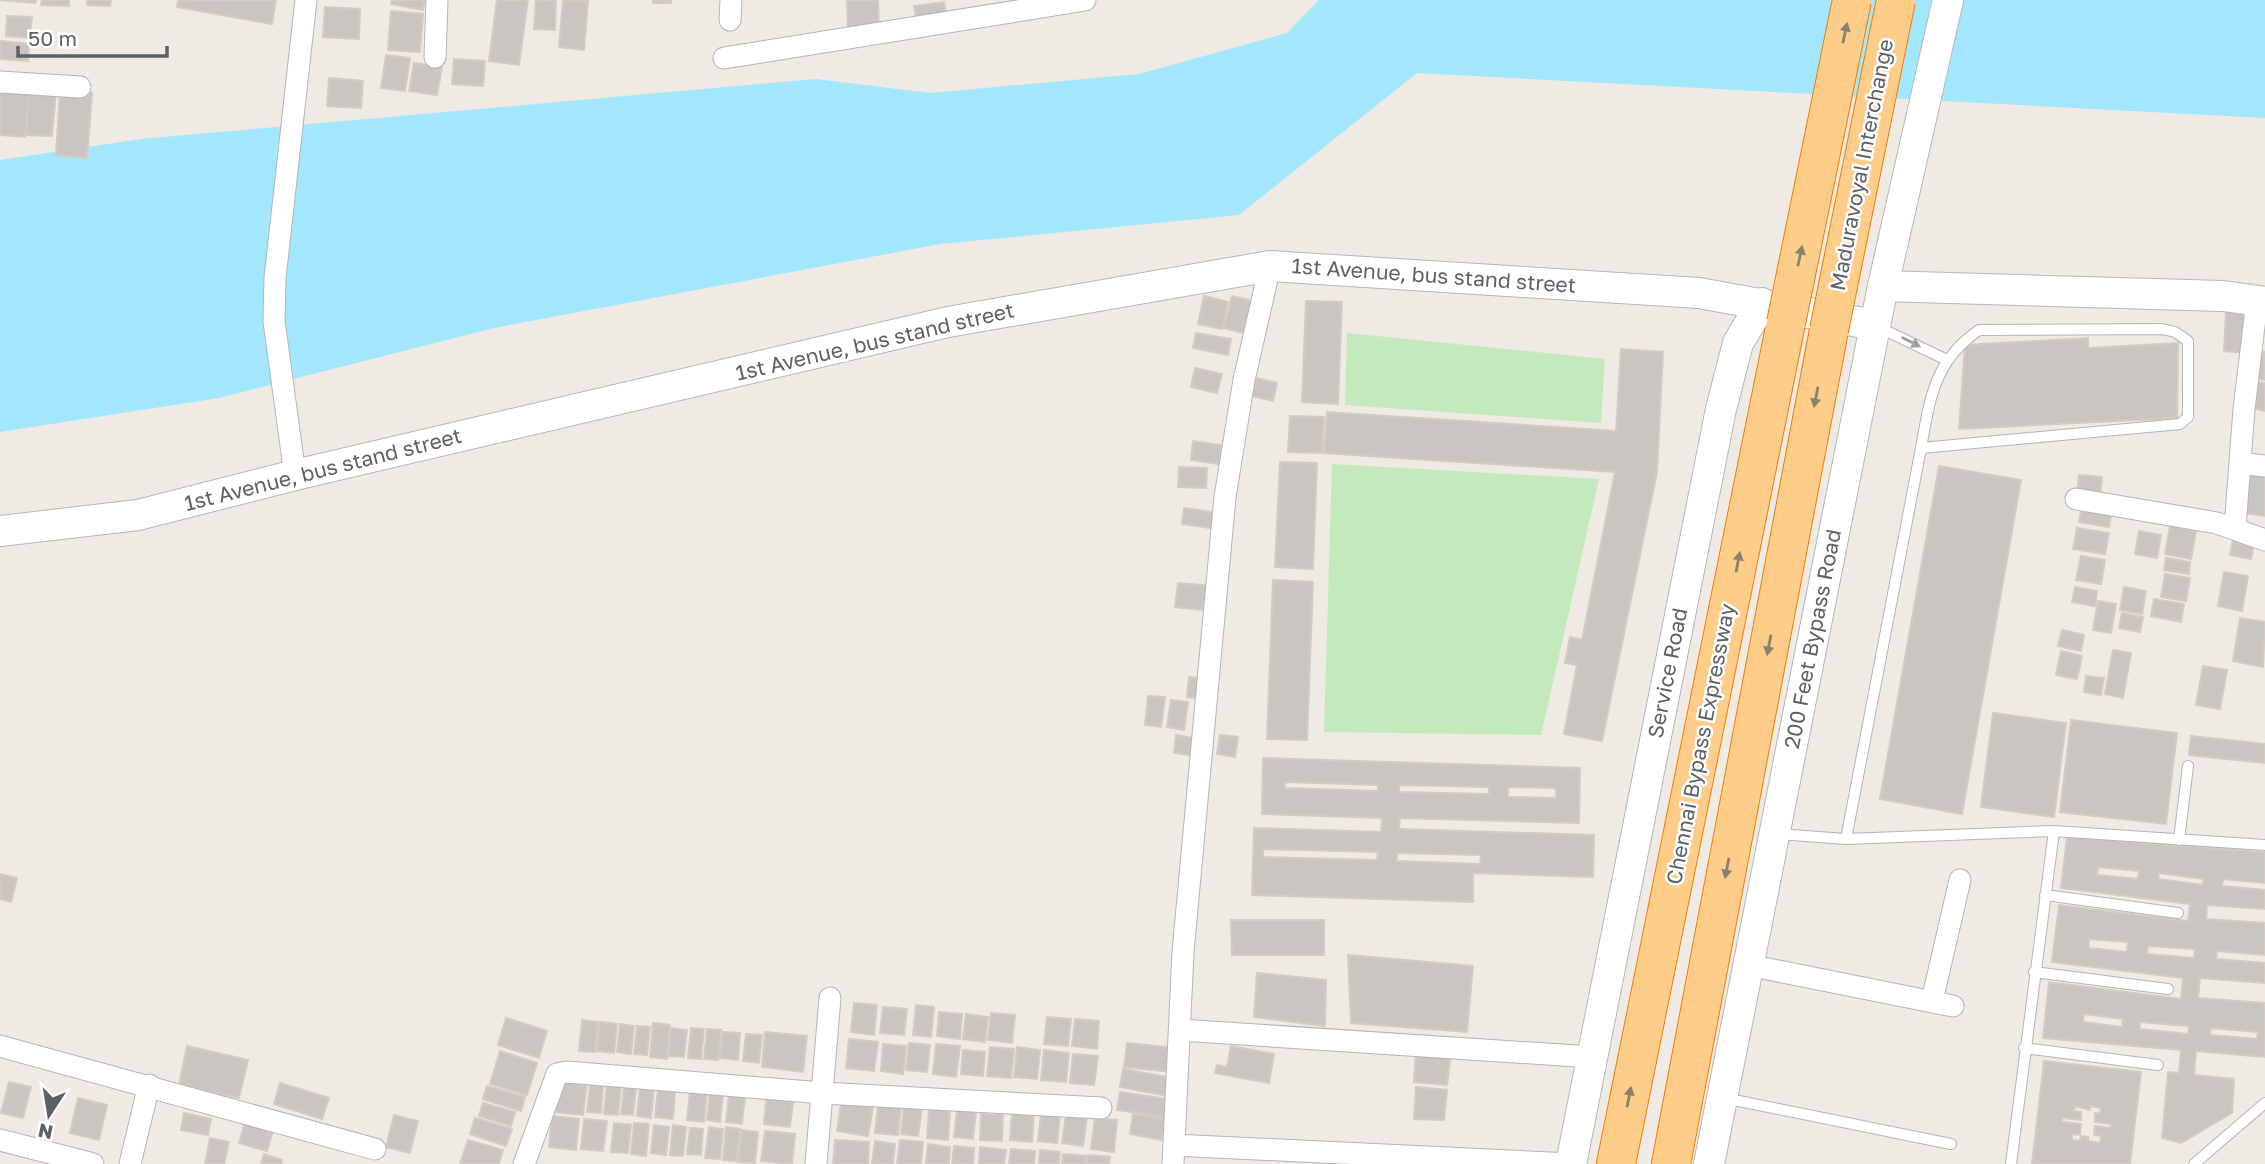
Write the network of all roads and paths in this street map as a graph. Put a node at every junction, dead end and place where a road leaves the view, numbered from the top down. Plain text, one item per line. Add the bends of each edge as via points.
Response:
1 (306, 0) edge
2 (437, 0) edge
3 (1085, 0) edge
4 (1852, 0) edge
5 (1896, 0) edge
6 (1948, 0) edge
7 (435, 57) dead end
8 (724, 58) dead end
9 (0, 82) edge
10 (80, 87) dead end
11 (1270, 266) junction
12 (1883, 286) junction
13 (2261, 301) edge
14 (1774, 313) junction
15 (1875, 326) junction
16 (1947, 360) junction
17 (2244, 409) junction
18 (2265, 413) edge
19 (1921, 448) junction
20 (2240, 463) junction
21 (2265, 466) edge
22 (295, 475) junction
23 (2076, 499) dead end
24 (2235, 528) junction
25 (0, 531) edge
26 (2265, 540) edge
27 (2188, 766) dead end
28 (2054, 831) junction
29 (1774, 834) junction
30 (1846, 839) junction
31 (2179, 840) junction
32 (2265, 845) edge
33 (1960, 880) dead end
34 (2045, 895) junction
35 (2178, 913) dead end
36 (1748, 965) junction
37 (2034, 972) junction
38 (2168, 989) dead end
39 (830, 998) dead end
40 (1932, 1001) junction
41 (1953, 1006) dead end
42 (1180, 1030) junction
43 (0, 1046) edge
44 (2024, 1048) junction
45 (1592, 1058) junction
46 (2158, 1065) dead end
47 (149, 1085) junction
48 (822, 1093) junction
49 (1722, 1098) junction
50 (2265, 1103) edge
51 (1101, 1108) dead end
52 (0, 1140) edge
53 (1951, 1144) dead end
54 (375, 1149) dead end
55 (1173, 1154) edge
56 (93, 1164) edge
57 (130, 1164) edge
58 (524, 1164) edge
59 (816, 1164) edge
60 (1571, 1164) edge
61 (1616, 1164) edge
62 (1671, 1164) edge
63 (1709, 1164) edge
64 (2011, 1164) edge
65 (2194, 1164) edge

1 - 22 street via 274,321
2 - 7 street
3 - 8 street
14 -> 4 highway, Maduravoyal Interchange, bridge
5 -> 62 highway, Maduravoyal Interchange, bridge
6 - 12 street, 200 Feet Bypass Road
9 - 10 street
11 - 14 street, 1st Avenue, bus stand street via 1699,293
11 - 22 street, 1st Avenue, bus stand street via 948,322
11 - 42 street via 1244,380 1225,497 1183,952
12 - 13 street
12 - 15 street, 200 Feet Bypass Road
13 - 17 street
14 - 15 street
14 - 45 street, Service Road via 1738,343 1723,398
61 -> 14 highway, Chennai Bypass Expressway
15 -> 16 lane
15 - 29 street, 200 Feet Bypass Road
16 - 19 lane via 1932,388
16 - 19 lane via 1961,342 1979,330 2175,332 2188,341 2188,418 2168,427
17 - 18 street
17 - 20 street
19 - 30 lane
20 - 21 street
20 - 24 street
22 - 25 street, 1st Avenue, bus stand street via 138,515
23 - 24 street
24 - 26 street
27 - 31 lane
28 - 30 lane
28 - 31 lane
28 - 34 lane
29 - 30 lane
29 - 36 street, 200 Feet Bypass Road
31 - 32 lane
33 - 40 street
34 - 35 lane
34 - 37 lane
36 - 40 street
36 - 49 street, 200 Feet Bypass Road
37 - 38 lane
37 - 44 lane
39 - 48 street
40 - 41 street
42 - 45 street
42 - 55 street
43 - 47 street
44 - 46 lane
44 - 64 lane
45 - 60 street, Service Road
47 - 54 street
47 - 57 street
48 - 51 street
48 - 58 street via 557,1074
48 - 59 street
49 - 53 lane
49 - 63 street, 200 Feet Bypass Road
50 - 65 lane
52 - 56 street
55 - 60 street

